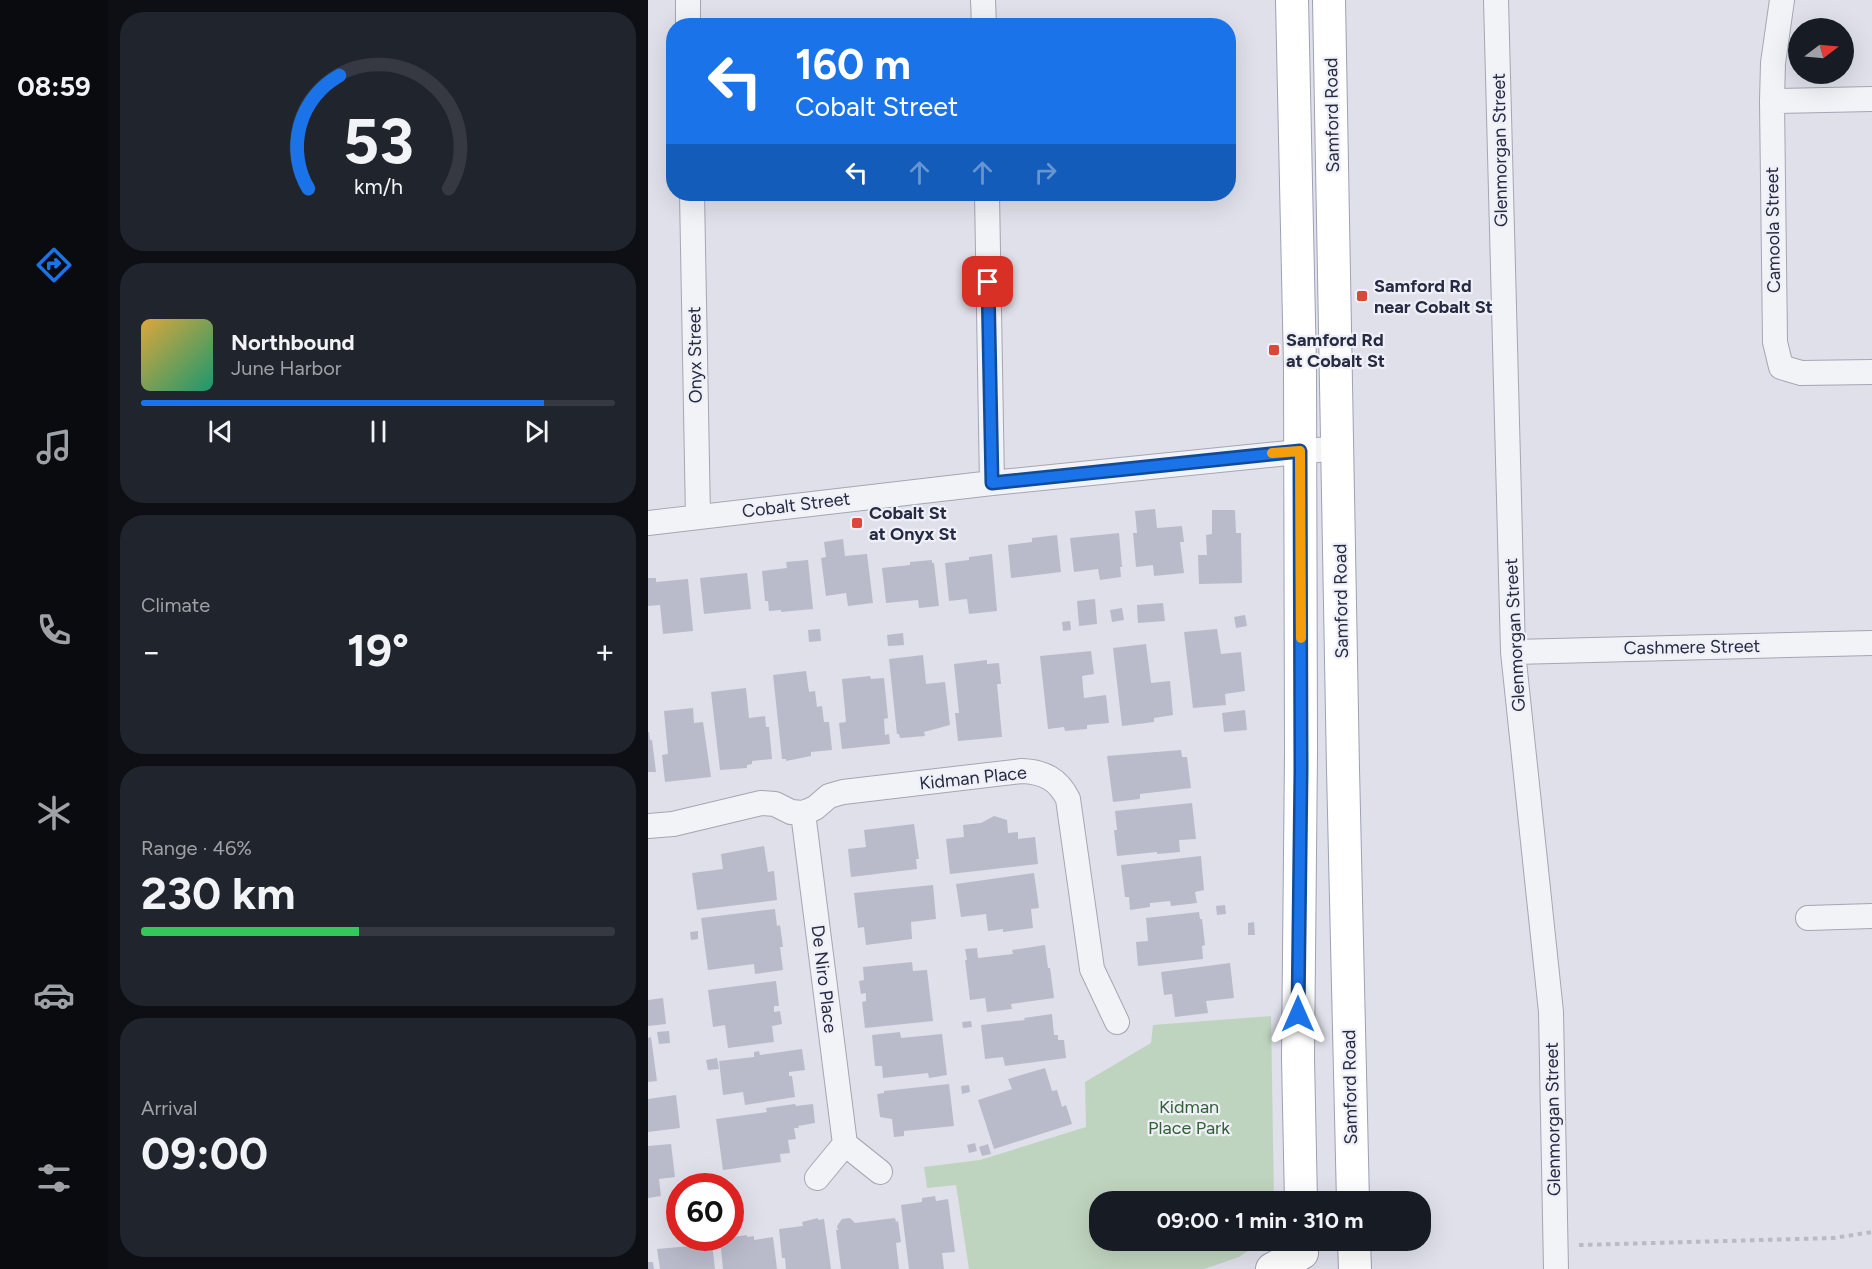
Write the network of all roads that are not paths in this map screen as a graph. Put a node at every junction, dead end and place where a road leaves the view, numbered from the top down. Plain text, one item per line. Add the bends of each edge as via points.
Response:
1 (688, 0) edge
2 (983, 0) edge
3 (1292, 0) edge
4 (1329, 0) edge
5 (1496, 0) edge
6 (1782, 0) edge
7 (688, 18) edge
8 (984, 18) edge
9 (1872, 99) edge
10 (1772, 101) junction
11 (692, 201) edge
12 (987, 201) edge
13 (1872, 372) edge
14 (1338, 448) junction
15 (1300, 451) junction
16 (992, 483) junction
17 (698, 517) junction
18 (648, 523) edge
19 (1872, 643) edge
20 (1513, 652) junction
21 (803, 813) junction
22 (648, 826) edge
23 (1872, 916) edge
24 (1808, 918) dead end
25 (1116, 1022) dead end
26 (845, 1144) junction
27 (880, 1172) dead end
28 (817, 1178) dead end
29 (1301, 1191) edge
30 (1353, 1191) edge
31 (1354, 1251) edge
32 (1302, 1254) edge
33 (1556, 1257) edge
34 (1272, 1269) edge
35 (1355, 1269) edge

1 - 7 street
2 - 8 street
3 - 15 main road, Samford Road
4 - 14 main road, Samford Road
5 - 20 street, Glenmorgan Street
6 - 10 street, Camoola Street
9 - 10 street
10 - 13 street, Camoola Street via 1775,342 1781,368 1801,373
11 - 17 street, Onyx Street
12 - 16 street
14 - 15 street, Cobalt Street
14 - 30 main road, Samford Road
15 - 16 street, Cobalt Street
15 - 29 main road, Samford Road
16 - 17 street, Cobalt Street
17 - 18 street, Cobalt Street
19 - 20 street, Cashmere Street
20 - 33 street, Glenmorgan Street via 1551,1012
21 - 22 street via 761,803 673,824
21 - 25 street, Kidman Place via 843,792 1022,771 1054,780 1068,799 1092,969
21 - 26 street, De Niro Place
23 - 24 street
26 - 27 street
26 - 28 street
31 - 35 main road
32 - 34 main road

